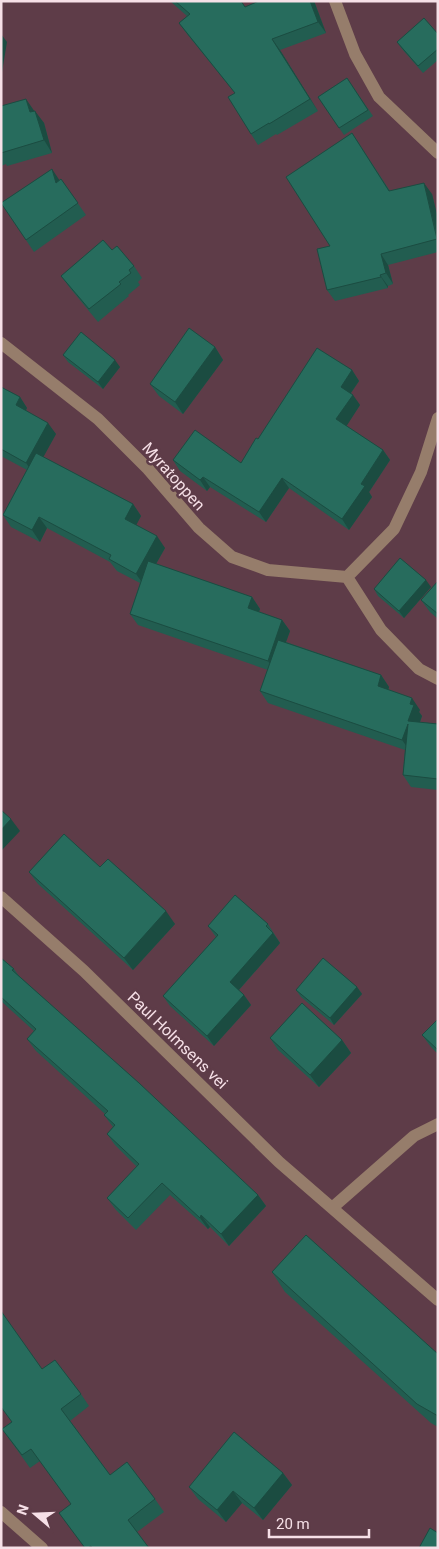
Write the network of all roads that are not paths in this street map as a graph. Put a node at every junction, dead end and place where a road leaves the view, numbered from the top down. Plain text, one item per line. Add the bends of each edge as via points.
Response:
1 (335, 1) edge
2 (438, 153) edge
3 (1, 342) edge
4 (438, 418) edge
5 (347, 576) junction
6 (438, 679) edge
7 (1, 897) edge
8 (438, 1124) edge
9 (332, 1208) junction
10 (438, 1300) edge
11 (1, 1512) edge
12 (42, 1548) edge

1 - 2 street via 355,54 380,96
3 - 5 street, Myratoppen via 98,419 148,469 199,528 232,557 268,570
4 - 5 street via 421,472 394,529
5 - 6 street via 381,630 419,669
7 - 9 street, Paul Holmsens vei via 84,971 279,1162
8 - 9 street via 414,1136
9 - 10 street, Paul Holmsens vei
11 - 12 street

